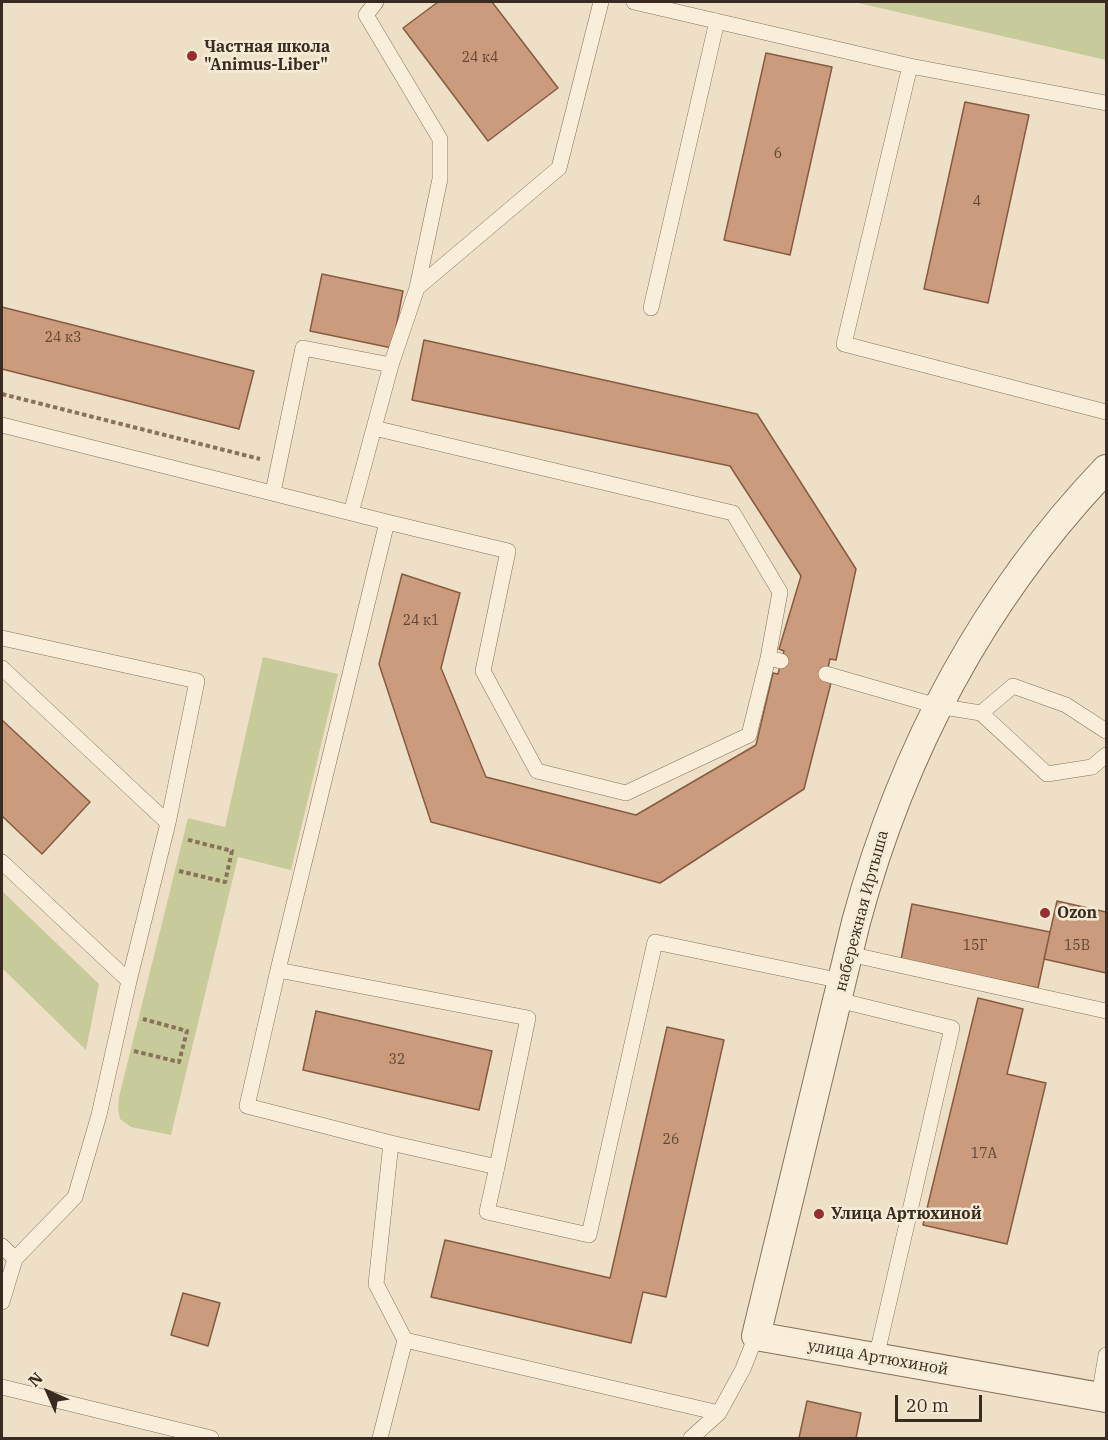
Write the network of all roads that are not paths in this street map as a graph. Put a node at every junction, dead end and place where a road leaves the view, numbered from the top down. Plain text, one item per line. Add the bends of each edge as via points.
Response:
1 (376, 2) edge
2 (601, 2) edge
3 (634, 2) edge
4 (717, 21) junction
5 (910, 66) junction
6 (1107, 102) edge
7 (417, 288) junction
8 (651, 308) dead end
9 (391, 365) junction
10 (1107, 412) edge
11 (2, 425) edge
12 (374, 428) junction
13 (1107, 469) edge
14 (273, 492) junction
15 (351, 513) junction
16 (387, 522) junction
17 (2, 638) edge
18 (2, 668) edge
19 (826, 674) dead end
20 (937, 706) junction
21 (981, 713) junction
22 (1107, 731) edge
23 (1107, 755) edge
24 (167, 829) junction
25 (2, 862) edge
26 (849, 954) junction
27 (278, 970) junction
28 (129, 981) junction
29 (840, 991) junction
30 (1107, 1011) edge
31 (391, 1143) junction
32 (497, 1167) junction
33 (2, 1246) edge
34 (15, 1259) junction
35 (2, 1302) edge
36 (756, 1336) junction
37 (405, 1340) junction
38 (1107, 1355) edge
39 (876, 1358) junction
40 (2, 1387) edge
41 (1103, 1397) edge
42 (719, 1413) junction
43 (211, 1438) edge
44 (380, 1438) edge
45 (691, 1438) edge

1 - 7 lane via 366,15 440,139 440,179
2 - 7 lane via 559,168
3 - 4 lane
4 - 5 lane
4 - 8 lane
5 - 6 lane
5 - 10 lane via 844,344
7 - 9 lane
9 - 12 lane
9 - 14 lane via 303,348
11 - 14 lane
12 - 15 lane
12 - 16 lane via 734,513 780,592 774,659 748,735 626,793 537,771 483,671 508,551
13 - 20 street, набережная Иртыша via 1060,521 1006,592
14 - 15 lane
15 - 16 lane
16 - 27 lane
17 - 24 lane via 197,681
18 - 24 lane
19 - 20 lane
20 - 21 lane
20 - 26 street, набережная Иртыша via 885,827
21 - 22 lane via 1013,686 1066,705
21 - 23 lane via 1047,774 1092,767
24 - 28 lane
25 - 28 lane
26 - 29 street, набережная Иртыша
26 - 30 lane
27 - 31 lane via 247,1106
27 - 32 lane via 528,1018
28 - 34 lane via 99,1115 75,1197
29 - 32 lane via 655,942 589,1235 487,1212
29 - 36 street, набережная Иртыша
29 - 39 lane via 952,1028
31 - 32 lane
31 - 37 lane via 376,1284
33 - 34 lane
34 - 35 lane
36 - 39 street, улица Артюхиной
36 - 42 lane
37 - 42 lane
37 - 44 lane
38 - 41 lane
39 - 41 street, улица Артюхиной
40 - 43 lane
42 - 45 lane

